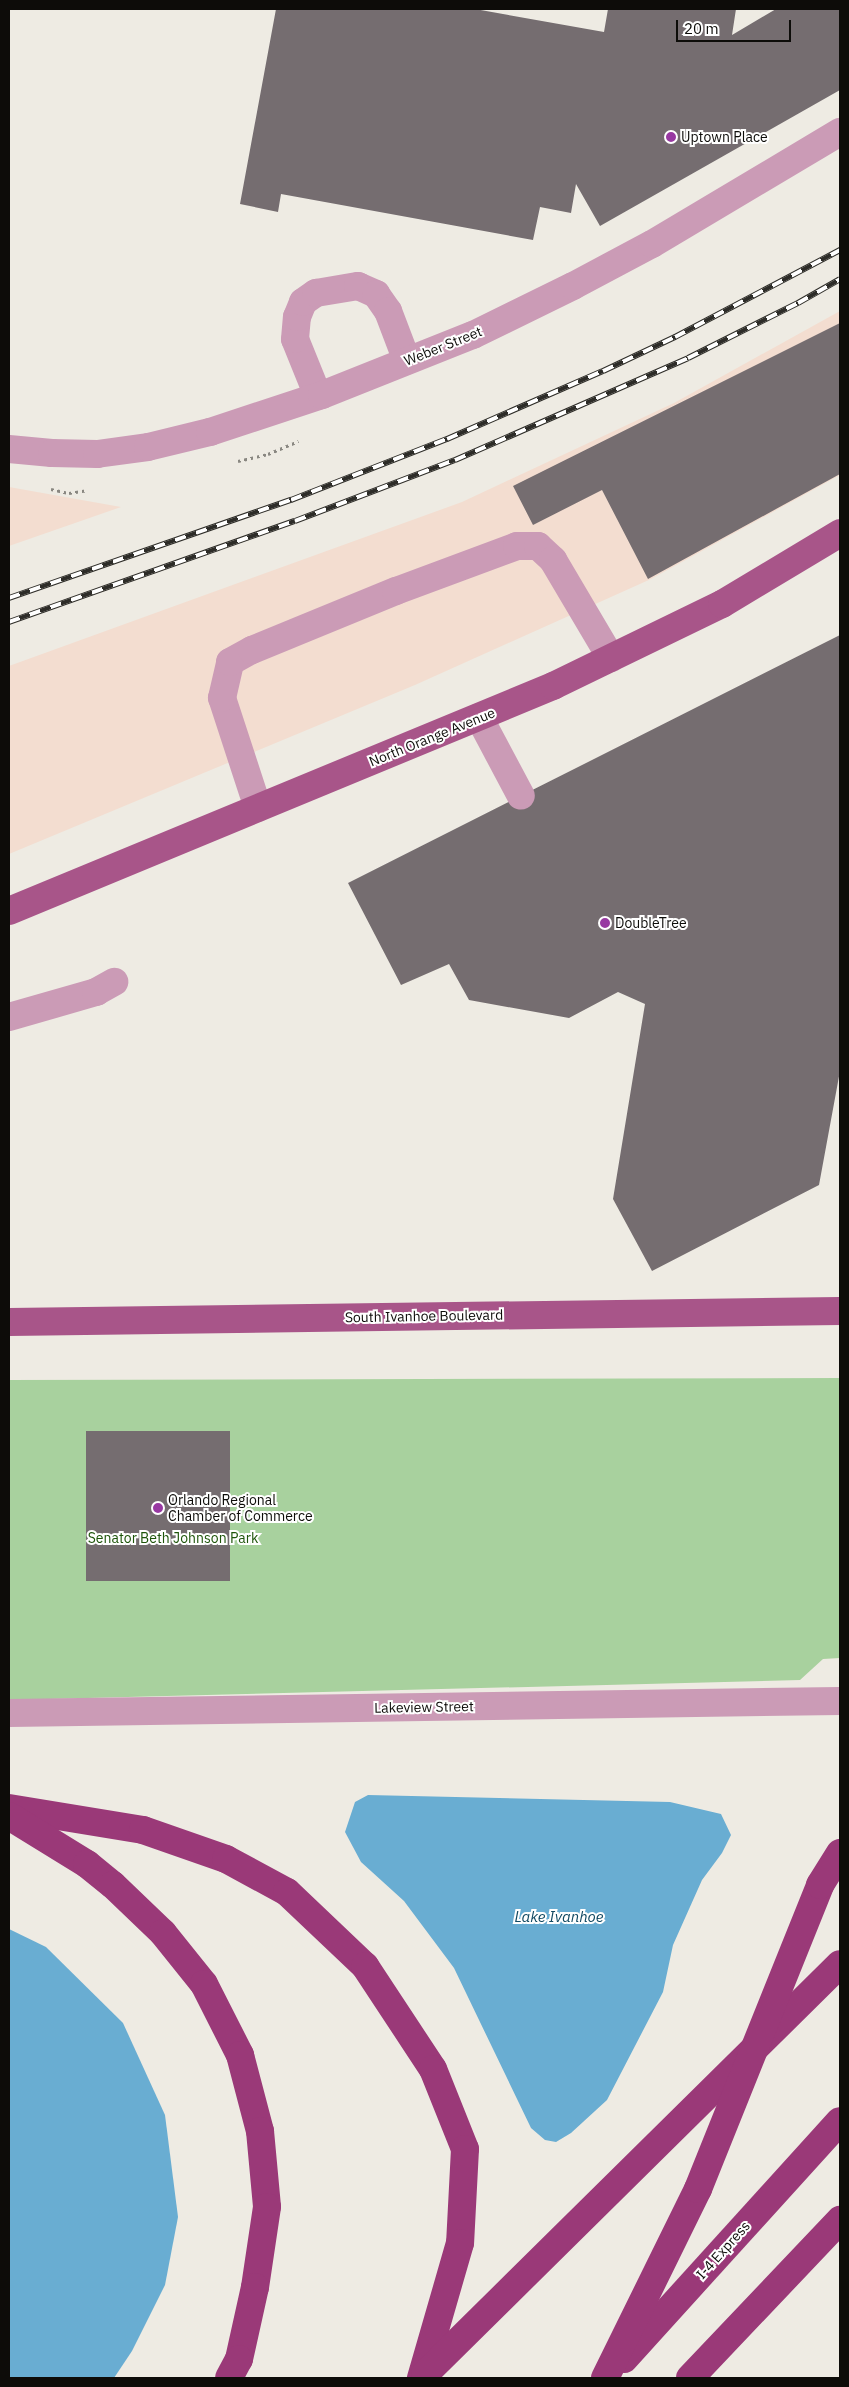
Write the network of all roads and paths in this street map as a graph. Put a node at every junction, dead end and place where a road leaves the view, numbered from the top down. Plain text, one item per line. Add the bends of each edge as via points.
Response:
1 (840, 132) edge
2 (407, 361) junction
3 (318, 396) junction
4 (9, 449) edge
5 (840, 533) edge
6 (611, 658) junction
7 (479, 717) junction
8 (521, 796) dead end
9 (258, 808) junction
10 (9, 911) edge
11 (114, 982) dead end
12 (9, 1017) edge
13 (840, 1311) edge
14 (9, 1322) edge
15 (840, 1701) edge
16 (9, 1713) edge
17 (9, 1808) edge
18 (9, 1816) edge
19 (840, 1853) edge
20 (840, 1964) edge
21 (840, 2121) edge
22 (840, 2220) edge
23 (230, 2378) edge
24 (421, 2378) edge
25 (606, 2378) edge
26 (690, 2378) edge

1 - 2 street, Weber Street via 652,244 573,286 473,335
2 - 3 street, Weber Street
2 - 3 street via 388,310 376,294 358,286 316,293 303,302 296,317 295,339
3 - 4 street, Weber Street via 210,432 148,447 97,454
5 - 6 main road, North Orange Avenue via 722,604
6 - 7 main road, North Orange Avenue
6 - 9 street via 553,560 538,546 517,546 252,650 230,662 222,698
7 - 8 street
7 - 9 main road, North Orange Avenue
9 - 10 main road, North Orange Avenue
11 - 12 street via 96,992
13 - 14 main road, South Ivanhoe Boulevard
15 - 16 street, Lakeview Street
17 - 24 highway via 142,1830 226,1859 287,1892 365,1966 432,2069 465,2149 460,2243
18 - 23 highway via 87,1864 163,1933 204,1984 240,2055 260,2131 267,2207 255,2287 239,2359
19 - 25 highway via 820,1885 698,2189
20 - 24 highway
21 - 25 highway, I-4 Express
22 - 26 highway

